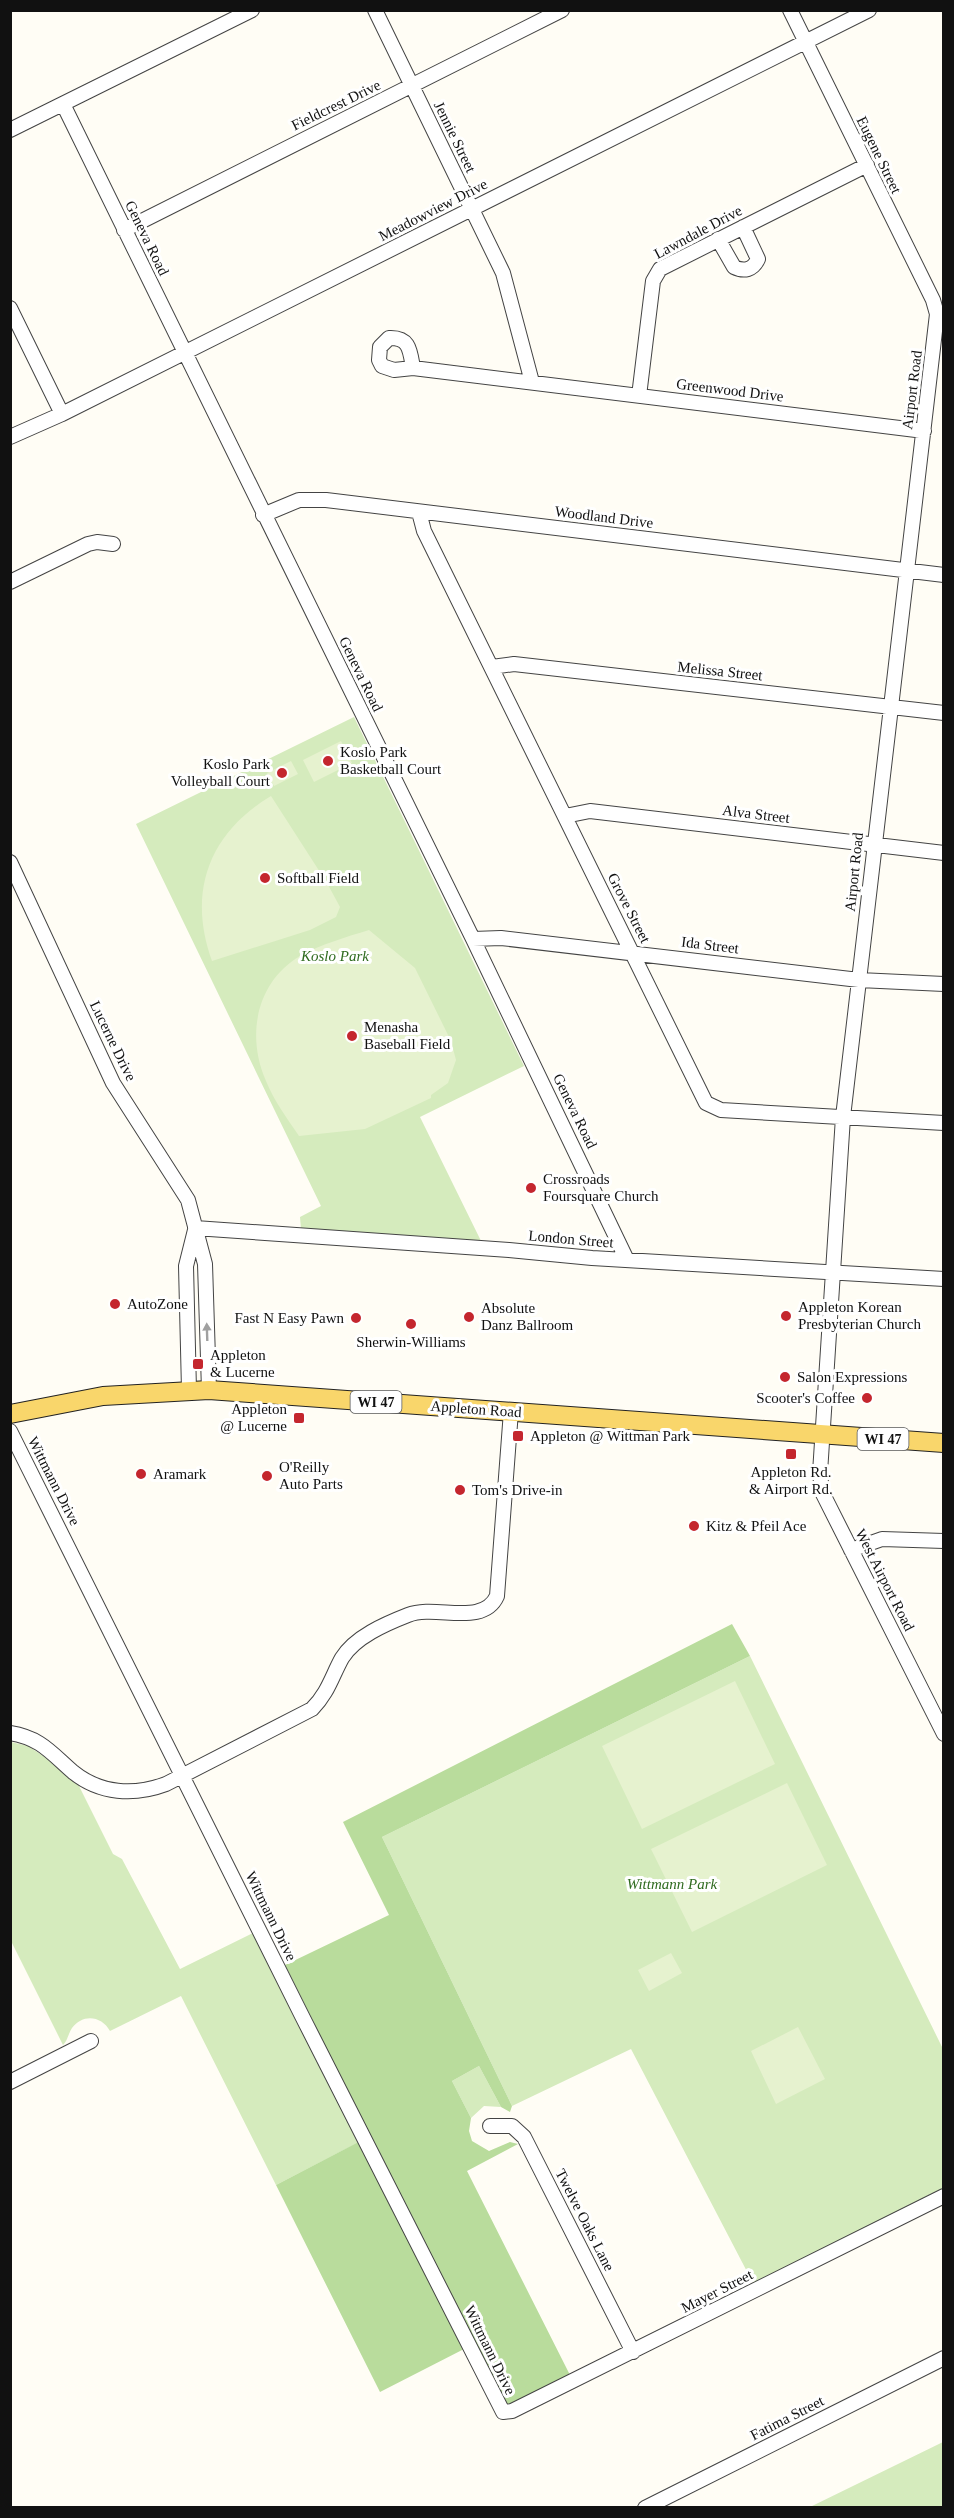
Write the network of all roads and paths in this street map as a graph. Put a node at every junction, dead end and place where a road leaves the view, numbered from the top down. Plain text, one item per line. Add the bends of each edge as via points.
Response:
1 (252, 10) edge
2 (375, 10) edge
3 (562, 10) edge
4 (790, 10) edge
5 (869, 10) edge
6 (806, 42) junction
7 (411, 86) junction
8 (63, 104) junction
9 (10, 130) edge
10 (867, 165) junction
11 (472, 209) junction
12 (743, 226) junction
13 (124, 230) junction
14 (718, 239) junction
15 (10, 308) edge
16 (940, 313) edge
17 (184, 353) junction
18 (413, 368) dead end
19 (532, 382) junction
20 (639, 396) junction
21 (62, 414) junction
22 (924, 431) junction
23 (10, 438) edge
24 (419, 512) junction
25 (263, 515) junction
26 (114, 544) dead end
27 (908, 570) junction
28 (944, 574) edge
29 (10, 582) edge
30 (492, 667) junction
31 (892, 707) junction
32 (944, 713) edge
33 (565, 816) junction
34 (874, 844) junction
35 (944, 853) edge
36 (10, 862) edge
37 (473, 939) junction
38 (633, 952) junction
39 (859, 980) junction
40 (944, 984) edge
41 (843, 1117) junction
42 (944, 1123) edge
43 (195, 1228) junction
44 (627, 1260) junction
45 (833, 1272) junction
46 (944, 1279) edge
47 (189, 1390) junction
48 (209, 1390) junction
49 (511, 1412) junction
50 (10, 1414) edge
51 (10, 1431) edge
52 (822, 1436) junction
53 (944, 1443) edge
54 (944, 1541) edge
55 (851, 1550) junction
56 (10, 1733) edge
57 (943, 1733) edge
58 (183, 1776) junction
59 (91, 2041) dead end
60 (10, 2082) edge
61 (490, 2126) dead end
62 (944, 2196) edge
63 (633, 2352) junction
64 (944, 2358) edge
65 (505, 2414) joint
66 (645, 2508) edge

1 - 8 street
2 - 7 street, Jennie Street
3 - 7 street, Fieldcrest Drive
4 - 6 street, Eugene Street
5 - 6 street, Meadowview Drive
6 - 10 street, Eugene Street
6 - 11 street, Meadowview Drive
7 - 11 street, Jennie Street
7 - 13 street, Fieldcrest Drive
8 - 9 street
8 - 13 street, Geneva Road
10 - 12 street, Lawndale Drive
10 - 16 street, Eugene Street
11 - 17 street, Meadowview Drive
11 - 19 street, Jennie Street via 503,273
12 - 14 street, Lawndale Drive
12 - 14 street via 758,259 752,268 734,267
13 - 17 street, Geneva Road
14 - 20 street, Lawndale Drive via 660,269 655,276
15 - 21 street
16 - 22 street, Airport Road
17 - 21 street, Meadowview Drive
17 - 25 street, Geneva Road
18 - 19 street, Greenwood Drive
19 - 20 street, Greenwood Drive
20 - 22 street, Greenwood Drive
21 - 23 street, Meadowview Drive
22 - 27 street, Airport Road
24 - 25 street, Woodland Drive via 317,499 290,503
24 - 27 street, Woodland Drive
24 - 30 street, Grove Street via 424,531
25 - 37 street, Geneva Road
26 - 29 street via 88,544
27 - 28 street, Woodland Drive
27 - 31 street, Airport Road
30 - 31 street, Melissa Street via 514,664
30 - 33 street, Grove Street
31 - 32 street, Melissa Street
31 - 34 street, Airport Road
33 - 34 street, Alva Street via 590,811
33 - 38 street, Grove Street
34 - 35 street, Alva Street
34 - 39 street, Airport Road
36 - 43 street, Lucerne Drive via 113,1083 188,1200
37 - 38 street, Ida Street via 501,938
37 - 44 street, Geneva Road
38 - 39 street, Ida Street
38 - 41 street, Grove Street via 702,1098 710,1107
39 - 40 street, Ida Street
39 - 41 street, Airport Road
41 - 42 street, Grove Street
41 - 45 street, Airport Road
43 - 44 street, London Street
43 - 47 street, Lucerne Drive via 186,1266
48 -> 43 street, Lucerne Drive via 205,1264
44 - 45 street, London Street
45 - 46 street, London Street
45 - 52 street, Airport Road
47 - 48 main road, Appleton Road / WI 47
47 - 50 main road, Appleton Road / WI 47 via 103,1396
48 - 49 main road, Appleton Road / WI 47
49 - 52 main road, Appleton Road / WI 47
49 - 58 street via 496,1596 489,1608 475,1613 416,1612 358,1640 349,1648 329,1689 312,1709
51 - 58 street, Wittmann Drive
52 - 53 main road, Appleton Road / WI 47
52 - 55 street, West Airport Road via 820,1483
54 - 55 street via 882,1539
55 - 57 street, West Airport Road
56 - 58 street via 47,1748 80,1777 99,1787 146,1791
58 - 65 street, Wittmann Drive
59 - 60 street
61 - 63 street, Twelve Oaks Lane via 512,2126 524,2137
62 - 63 street, Mayer Street
63 - 65 street, Mayer Street
64 - 66 street, Fatima Street

